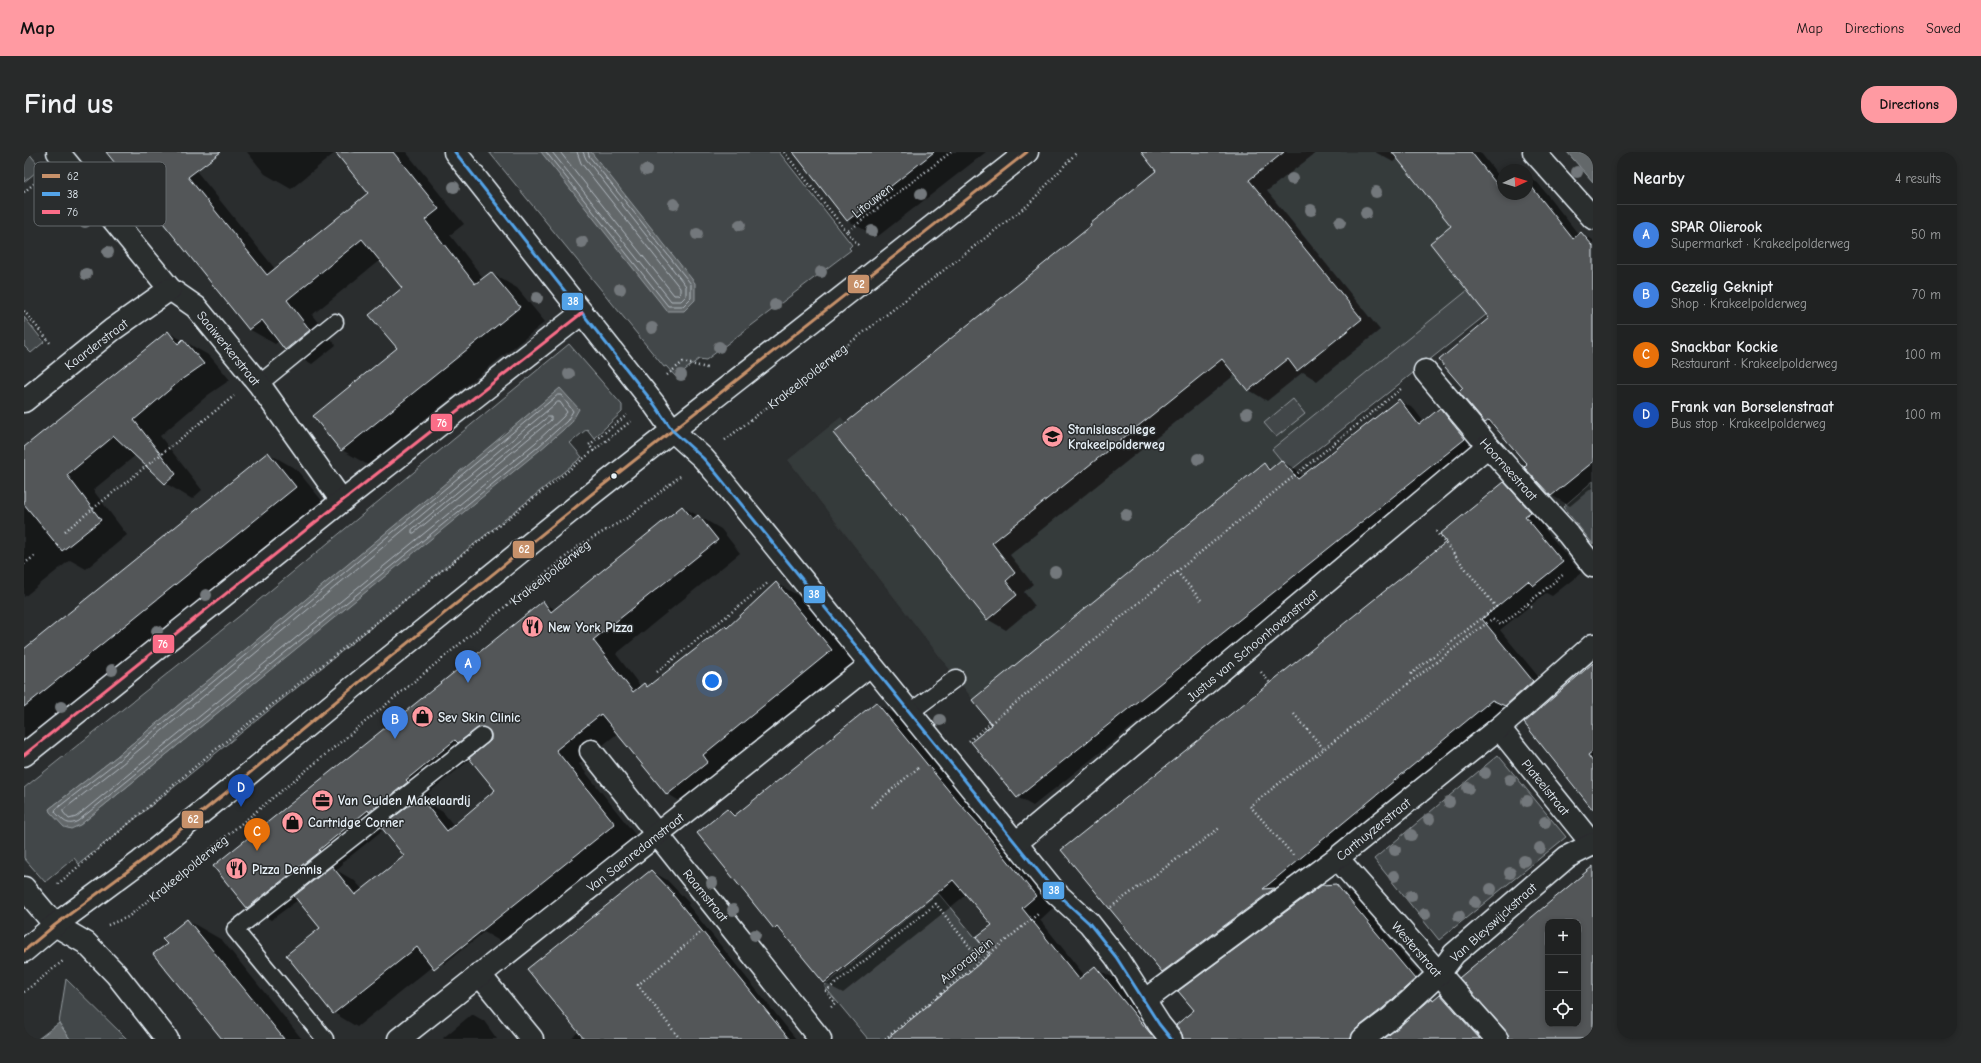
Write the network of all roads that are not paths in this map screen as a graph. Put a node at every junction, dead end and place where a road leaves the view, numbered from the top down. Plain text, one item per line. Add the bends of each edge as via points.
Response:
1 (58, 152) edge
2 (455, 152) edge
3 (1027, 152) edge
4 (1534, 152) edge
5 (66, 162) edge
6 (1593, 218) edge
7 (118, 226) edge
8 (170, 289) junction
9 (582, 313) junction
10 (335, 322) dead end
11 (1425, 371) road end
12 (257, 382) junction
13 (24, 401) edge
14 (673, 431) junction
15 (1488, 446) junction
16 (342, 500) junction
17 (1589, 561) edge
18 (1593, 645) edge
19 (870, 665) junction
20 (956, 678) dead end
21 (909, 713) junction
22 (1498, 728) junction
23 (482, 736) dead end
24 (591, 751) dead end
25 (24, 754) edge
26 (658, 834) junction
27 (1016, 843) junction
28 (1593, 845) edge
29 (1337, 858) junction
30 (30, 895) edge
31 (55, 925) junction
32 (24, 951) edge
33 (479, 974) junction
34 (1439, 974) junction
35 (1144, 1001) junction
36 (815, 1032) edge
37 (167, 1039) edge
38 (325, 1039) edge
39 (399, 1039) edge
40 (532, 1039) edge
41 (1171, 1039) edge
42 (1363, 1039) edge
43 (1497, 1039) edge

1 - 5 street, Saaiwerkerstraat
2 - 9 street
3 - 14 street
4 - 6 street
7 - 8 street, Saaiwerkerstraat
8 - 12 street, Saaiwerkerstraat via 196,307
8 - 13 street, Kaarderstraat
9 - 14 street
9 - 16 street
10 - 12 lane
11 - 15 street, Hoornsestraat
12 - 16 street, Saaiwerkerstraat
14 - 19 street via 703,458
14 - 31 street via 362,679 140,862
15 - 17 street, Hoornsestraat
15 - 27 street, Justus van Schoonhovenstraat
16 - 25 street
18 - 22 street, Carthuyzerstraat
19 - 21 street
19 - 26 street, Van Saenredamstraat
20 - 21 lane
21 - 27 street
22 - 28 street, Plateelstraat
22 - 29 street, Carthuyzerstraat
23 - 38 lane via 236,930
24 - 26 street, Raamstraat
26 - 33 street, Van Saenredamstraat
26 - 36 street, Raamstraat
27 - 35 street via 1060,897 1089,923 1116,957
28 - 34 street, Van Bleyswijckstraat via 1567,858 1454,954
29 - 34 street, Westerstraat
29 - 35 street, Carthuyzerstraat
30 - 31 street
31 - 32 street
31 - 37 street via 86,943 116,974
33 - 39 street, Van Saenredamstraat
33 - 40 street
34 - 42 street, Van Bleyswijckstraat via 1391,1018
34 - 43 street, Westerstraat
35 - 41 street

